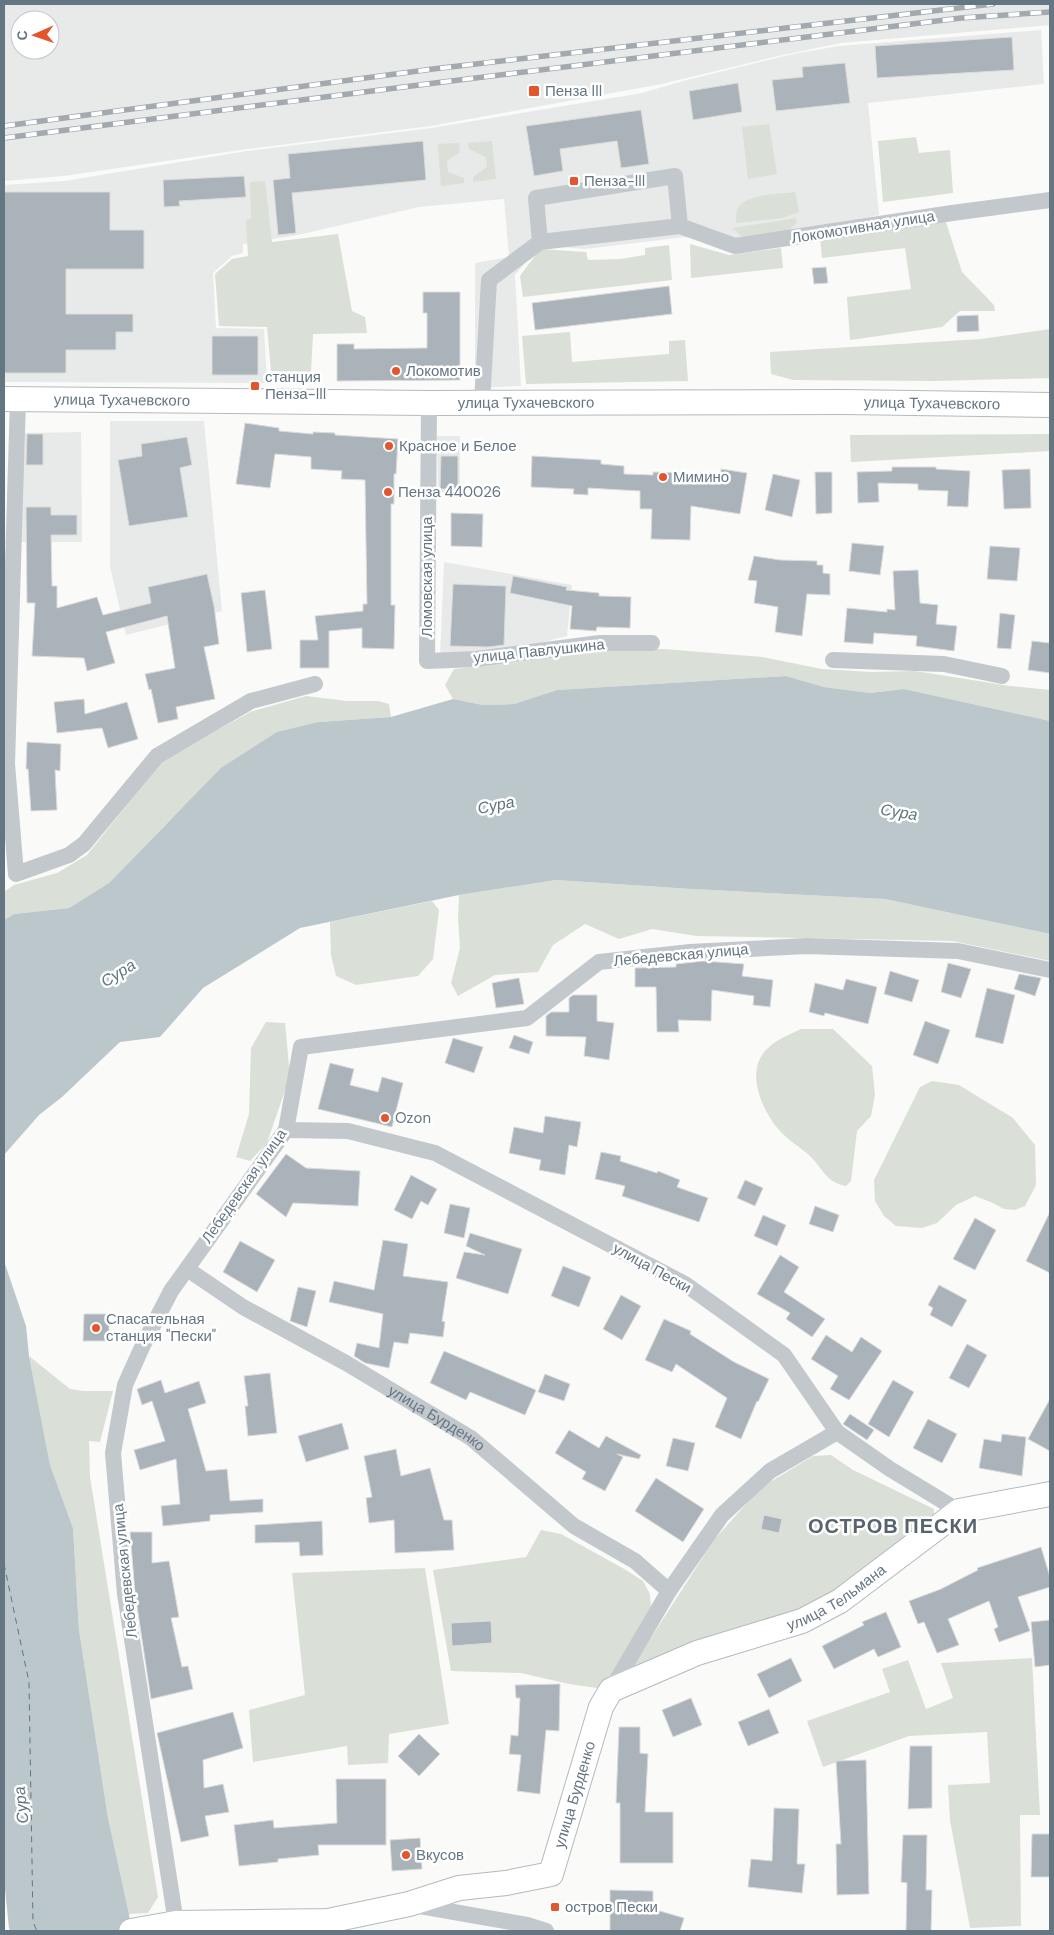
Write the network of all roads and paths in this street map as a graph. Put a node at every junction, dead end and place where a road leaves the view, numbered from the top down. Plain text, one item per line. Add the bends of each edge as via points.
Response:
1 (1050, 200) edge
2 (680, 226) junction
3 (540, 242) junction
4 (11, 399) edge
5 (429, 403) junction
6 (482, 403) junction
7 (1050, 405) edge
8 (652, 643) dead end
9 (833, 660) dead end
10 (427, 662) joint
11 (1002, 676) dead end
12 (316, 684) dead end
13 (5, 764) edge
14 (1050, 970) edge
15 (286, 1130) junction
16 (187, 1269) junction
17 (837, 1432) junction
18 (1050, 1494) edge
19 (959, 1511) junction
20 (669, 1590) junction
21 (611, 1690) junction
22 (409, 1904) junction
23 (176, 1923) junction
24 (258, 1927) edge
25 (140, 1930) edge
26 (546, 1931) edge

1 - 2 street, Локомотивная улица via 735,246
2 - 3 street
2 - 3 street via 675,176 536,198
3 - 6 street via 490,280
4 - 5 street, улица Тухачевского
4 - 13 street
5 - 6 street, улица Тухачевского
5 - 10 street, Ломовская улица
6 - 7 street, улица Тухачевского
8 - 10 street, улица Павлушкина via 600,643
9 - 11 street via 944,664
12 - 13 street via 251,702 157,756 84,844 69,855 16,874
14 - 15 street, Лебедевская улица via 958,951 807,946 690,952 599,962 527,1018 301,1047
15 - 16 street, Лебедевская улица
15 - 17 street, улица Пески via 348,1132 435,1153 685,1284 784,1355
16 - 20 street, улица Бурденко via 243,1307 346,1363 471,1438 574,1526 635,1561
16 - 23 street, Лебедевская улица via 171,1291 125,1385 114,1453 125,1594
17 - 19 street, улица Пески via 890,1470
17 - 20 street, улица Бурденко via 770,1471 722,1515
18 - 19 street, улица Тельмана
19 - 21 street, улица Тельмана via 840,1601 802,1621 697,1653
20 - 21 street, улица Бурденко
21 - 22 street, улица Бурденко via 601,1707 550,1874 459,1888
22 - 24 street, улица Бурденко via 328,1921
22 - 26 street, улица Бурденко
23 - 24 street, улица Бурденко
23 - 25 street, улица Бурденко

